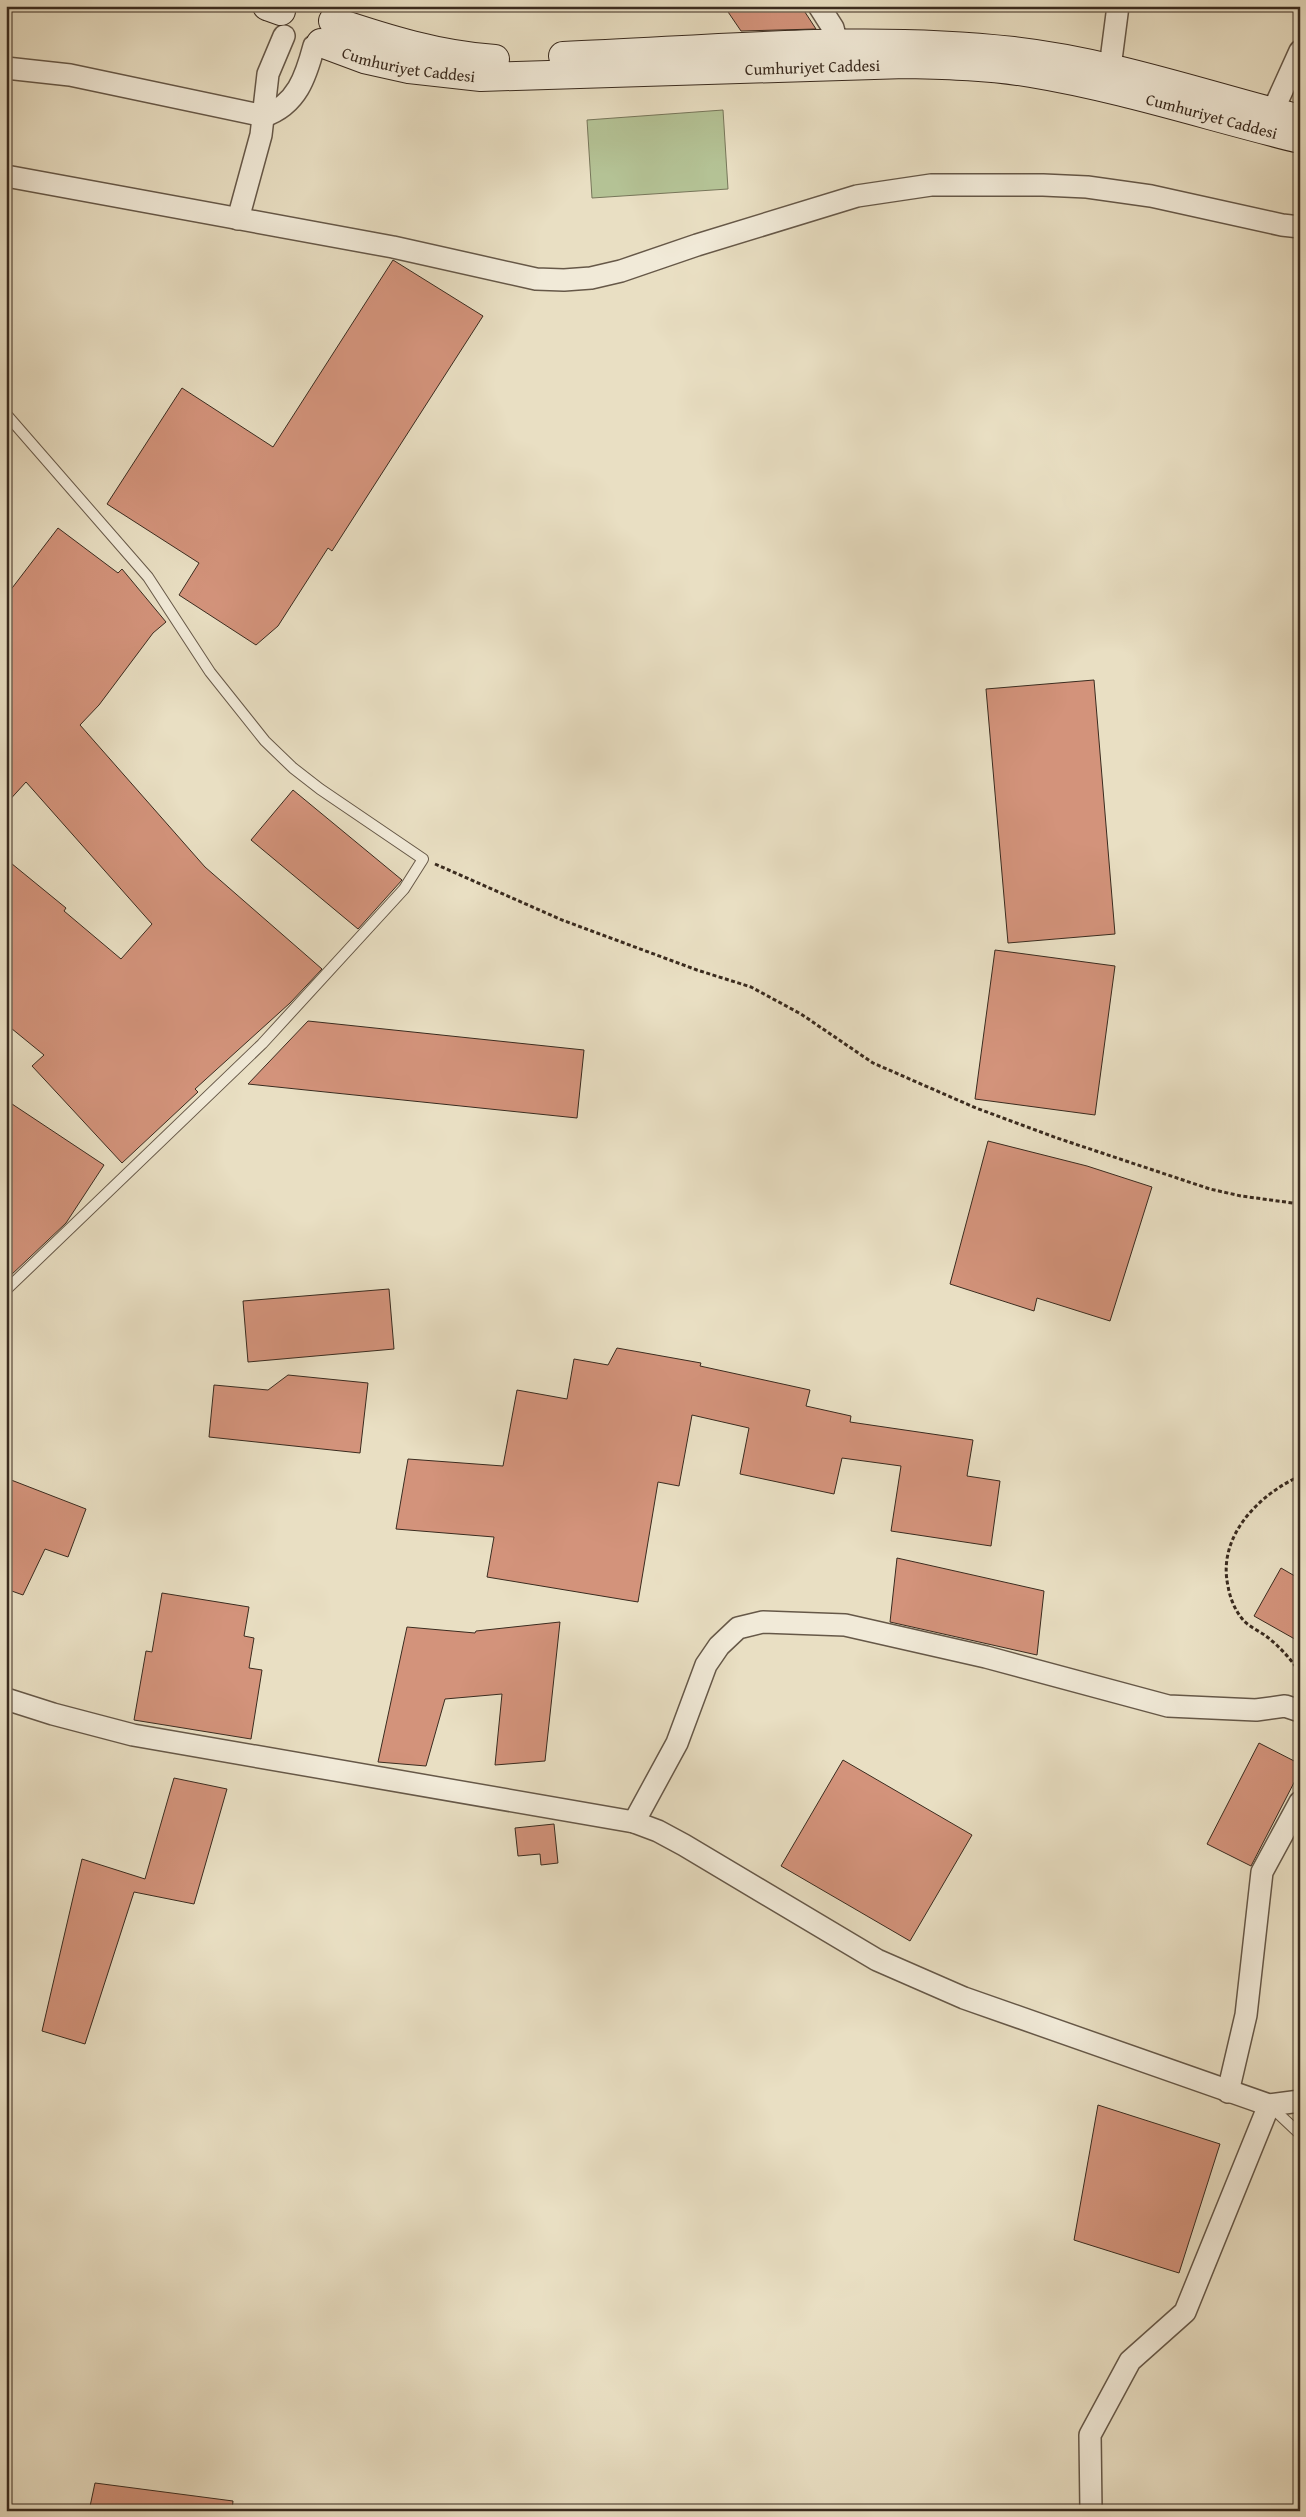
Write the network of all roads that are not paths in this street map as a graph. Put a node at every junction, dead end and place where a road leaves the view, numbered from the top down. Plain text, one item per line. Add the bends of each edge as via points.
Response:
1 (819, 6) edge
2 (1118, 6) edge
3 (279, 15) edge
4 (324, 29) edge
5 (1300, 51) edge
6 (840, 54) junction
7 (6, 68) edge
8 (1109, 78) junction
9 (264, 116) junction
10 (1300, 119) edge
11 (1268, 121) junction
12 (1300, 139) edge
13 (6, 176) edge
14 (238, 219) junction
15 (1300, 227) edge
16 (6, 414) edge
17 (6, 1290) edge
18 (6, 1699) edge
19 (1300, 1711) edge
20 (1300, 1802) edge
21 (634, 1822) junction
22 (1228, 2092) junction
23 (1300, 2101) edge
24 (1269, 2105) junction
25 (1300, 2134) edge
26 (1091, 2511) edge

1 - 6 street via 834,28
2 - 8 street
3 - 4 street via 297,46
3 - 9 street via 264,96
4 - 6 street, Cumhuriyet Caddesi via 438,52 499,59
4 - 9 street via 296,92 282,108
5 - 11 street
6 - 8 street, Cumhuriyet Caddesi via 953,46 1013,51
7 - 9 street via 70,75
8 - 11 street, Cumhuriyet Caddesi
9 - 14 street
10 - 11 street, Cumhuriyet Caddesi
11 - 12 street, Cumhuriyet Caddesi
13 - 14 street
14 - 15 street via 392,247 536,279 564,280 591,278 620,270 857,196 931,185 1087,188 1151,196
16 - 17 lane via 148,577 210,672 265,741 320,789 423,859 404,890 262,1044
18 - 21 street via 133,1735
19 - 21 street via 1285,1706 1256,1710 1168,1706 986,1657 845,1625 763,1622 738,1628 719,1646 706,1665 677,1743
20 - 22 street via 1262,1872 1246,2015
21 - 22 street via 684,1845 876,1960 964,1998
22 - 24 street
23 - 24 street
24 - 25 lane
24 - 26 street via 1185,2312 1130,2361 1090,2435

